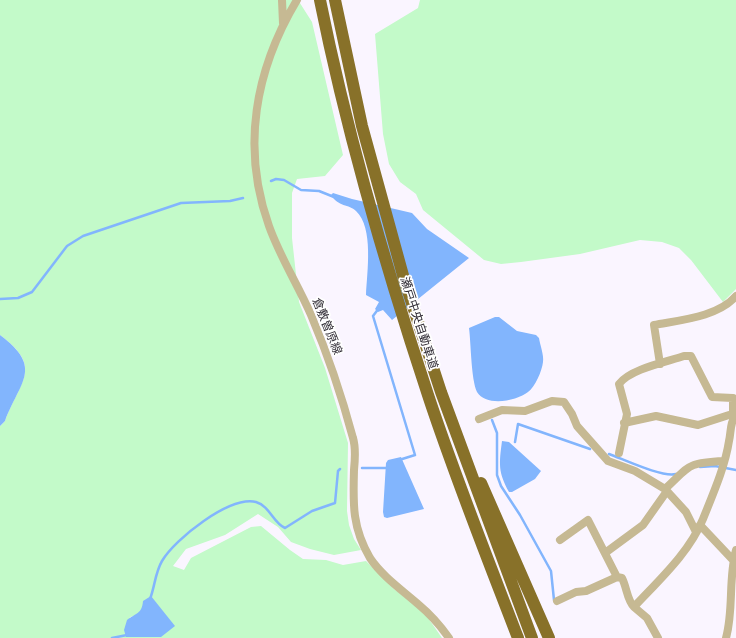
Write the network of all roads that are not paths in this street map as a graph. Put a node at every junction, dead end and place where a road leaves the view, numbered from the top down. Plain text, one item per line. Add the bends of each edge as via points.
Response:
1 (282, 0) edge
2 (297, 0) edge
3 (320, 0) edge
4 (334, 0) edge
5 (284, 25) junction
6 (736, 296) edge
7 (660, 364) junction
8 (442, 392) junction
9 (735, 416) edge
10 (478, 419) dead end
11 (624, 424) junction
12 (620, 453) dead end
13 (724, 462) junction
14 (666, 490) junction
15 (698, 529) junction
16 (560, 540) dead end
17 (736, 550) edge
18 (605, 553) junction
19 (733, 560) junction
20 (617, 577) junction
21 (557, 601) dead end
22 (634, 607) junction
23 (449, 638) edge
24 (518, 638) edge
25 (532, 638) edge
26 (549, 638) edge
27 (658, 638) edge
28 (726, 638) edge

1 - 5 street
2 - 5 street, 倉敷曽原線
3 - 24 highway, 瀬戸中央自動車道 via 365,188 392,283 428,396
4 - 8 highway, 瀬戸中央自動車道 via 350,80 379,192
5 - 23 street, 倉敷曽原線 via 265,70 254,123 254,169 261,200 269,227 324,348 354,441 353,510 361,540 371,559 386,577 438,623
6 - 7 street via 728,305 698,317 654,325
7 - 9 street via 690,356 710,394 716,398 733,398
7 - 11 street via 624,377 619,384 626,408
8 - 25 highway, 瀬戸中央自動車道
8 - 26 highway
9 - 11 street via 716,418 698,424 656,416
9 - 13 street
10 - 14 street via 502,410 525,411 552,401 564,402 577,426 608,461 635,471
11 - 12 street
13 - 14 street via 697,463 687,467
13 - 15 street
14 - 15 street
14 - 18 street via 643,525
15 - 19 street
15 - 22 street via 672,566
16 - 18 street via 588,520
17 - 19 street
18 - 20 street
19 - 28 street
20 - 21 street
20 - 22 street via 622,578
22 - 27 street via 647,618

